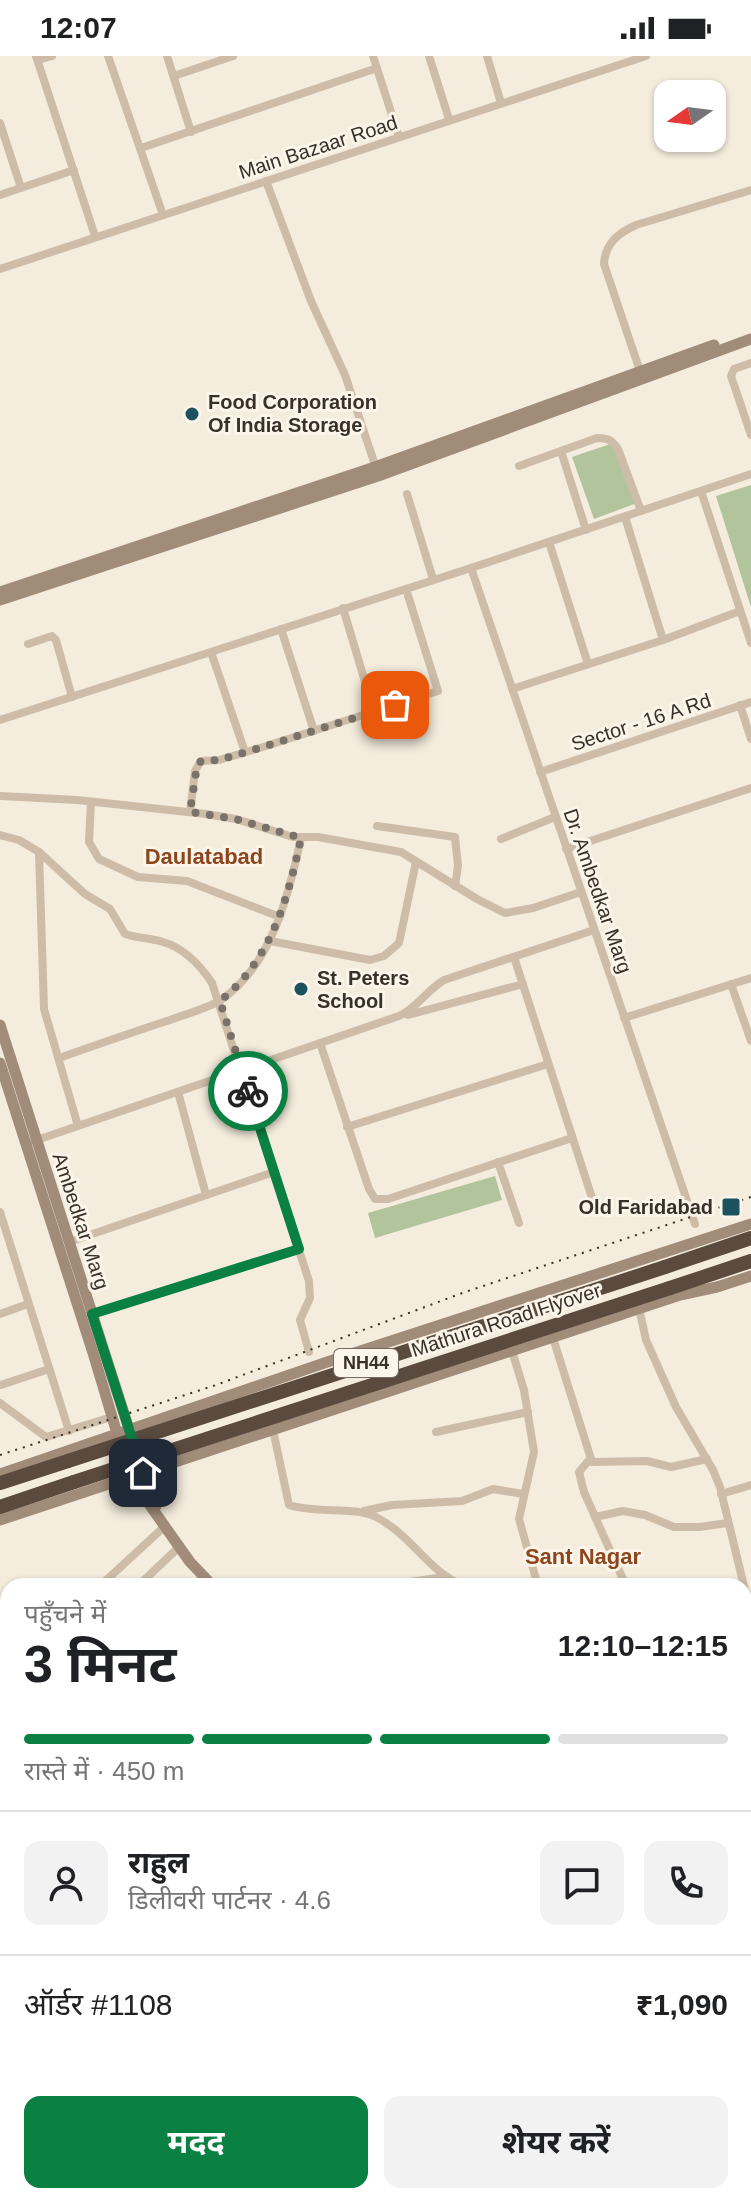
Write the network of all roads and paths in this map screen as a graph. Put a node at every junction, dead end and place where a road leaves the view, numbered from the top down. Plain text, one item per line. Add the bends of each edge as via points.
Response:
1 (52, 56) edge
2 (108, 56) edge
3 (167, 56) edge
4 (233, 56) edge
5 (373, 56) edge
6 (429, 56) edge
7 (487, 56) edge
8 (646, 56) edge
9 (37, 58) edge
10 (377, 68) junction
11 (174, 76) junction
12 (501, 103) junction
13 (449, 119) junction
14 (0, 123) edge
15 (191, 132) junction
16 (399, 137) junction
17 (141, 148) junction
18 (74, 170) junction
19 (266, 181) junction
20 (21, 188) junction
21 (751, 190) edge
22 (0, 195) edge
23 (163, 215) junction
24 (95, 236) junction
25 (0, 269) edge
26 (751, 332) edge
27 (751, 339) edge
28 (751, 363) edge
29 (641, 374) junction
30 (751, 435) edge
31 (561, 451) junction
32 (519, 466) dead end
33 (377, 471) junction
34 (751, 474) edge
35 (701, 491) junction
36 (407, 494) dead end
37 (641, 511) junction
38 (625, 517) junction
39 (586, 530) junction
40 (549, 542) junction
41 (471, 568) junction
42 (433, 579) junction
43 (406, 589) junction
44 (0, 592) edge
45 (0, 600) edge
46 (343, 608) junction
47 (740, 611) junction
48 (281, 629) junction
49 (663, 640) junction
50 (751, 643) edge
51 (28, 644) dead end
52 (211, 652) junction
53 (588, 664) junction
54 (512, 689) junction
55 (72, 697) junction
56 (751, 702) edge
57 (740, 705) junction
58 (374, 712) junction
59 (0, 720) edge
60 (314, 731) junction
61 (751, 739) edge
62 (245, 752) junction
63 (540, 772) junction
64 (751, 788) edge
65 (0, 796) edge
66 (91, 802) junction
67 (190, 812) junction
68 (555, 817) junction
69 (377, 826) dead end
70 (0, 835) edge
71 (301, 838) junction
72 (501, 839) dead end
73 (566, 849) junction
74 (39, 852) junction
75 (416, 862) junction
76 (455, 886) junction
77 (581, 892) junction
78 (280, 917) junction
79 (594, 930) junction
80 (270, 941) junction
81 (514, 957) junction
82 (751, 978) edge
83 (523, 984) junction
84 (731, 984) junction
85 (220, 1001) junction
86 (399, 1016) junction
87 (624, 1018) junction
88 (0, 1025) edge
89 (751, 1041) edge
90 (320, 1043) junction
91 (59, 1058) junction
92 (0, 1063) edge
93 (548, 1064) junction
94 (241, 1070) junction
95 (178, 1092) junction
96 (78, 1126) junction
97 (347, 1127) junction
98 (572, 1138) junction
99 (31, 1142) junction
100 (498, 1162) junction
101 (274, 1172) junction
102 (206, 1195) junction
103 (595, 1207) dead end
104 (0, 1212) edge
105 (519, 1223) dead end
106 (695, 1224) dead end
107 (751, 1224) edge
108 (751, 1238) edge
109 (69, 1242) junction
110 (299, 1249) junction
111 (751, 1261) edge
112 (749, 1279) edge
113 (688, 1293) junction
114 (28, 1304) junction
115 (639, 1308) junction
116 (0, 1314) edge
117 (92, 1314) junction
118 (553, 1338) junction
119 (512, 1351) junction
120 (309, 1352) dead end
121 (49, 1369) junction
122 (1, 1385) edge
123 (0, 1403) edge
124 (207, 1404) junction
125 (528, 1412) junction
126 (112, 1417) junction
127 (130, 1430) junction
128 (273, 1430) junction
129 (69, 1431) junction
130 (436, 1432) dead end
131 (116, 1434) junction
132 (220, 1447) junction
133 (72, 1451) junction
134 (590, 1459) junction
135 (707, 1459) junction
136 (23, 1467) junction
137 (143, 1473) junction
138 (0, 1474) edge
139 (130, 1477) junction
140 (0, 1483) edge
141 (751, 1485) edge
142 (84, 1492) junction
143 (523, 1494) junction
144 (721, 1494) junction
145 (0, 1507) edge
146 (360, 1512) junction
147 (595, 1517) junction
148 (0, 1520) edge
149 (728, 1523) junction
150 (164, 1524) junction
151 (180, 1546) junction
152 (444, 1577) joint
153 (108, 1578) edge
154 (146, 1578) edge
155 (206, 1578) edge
156 (437, 1578) edge
157 (536, 1578) edge
158 (622, 1578) edge
159 (742, 1578) edge

1 - 9 street
2 - 17 street
3 - 11 street
4 - 11 street
5 - 10 street
6 - 13 street
7 - 12 street
8 - 12 street, Main Bazaar Road
9 - 18 street
10 - 15 street
10 - 16 street
11 - 15 street
12 - 13 street, Main Bazaar Road
13 - 16 street, Main Bazaar Road
14 - 20 street
15 - 17 street
16 - 19 street, Main Bazaar Road
17 - 23 street
18 - 20 street
18 - 24 street
19 - 23 street, Main Bazaar Road
19 - 33 street via 345,375
20 - 22 street
21 - 29 street via 636,225 604,253
23 - 24 street, Main Bazaar Road
24 - 25 street, Main Bazaar Road
26 - 29 street
27 - 29 street
28 - 30 street via 734,369 731,376
29 - 33 street
31 - 32 street
31 - 37 street via 597,438 613,441
31 - 39 street
33 - 44 street
33 - 45 street
34 - 35 street
35 - 37 street
35 - 47 street
36 - 42 street
37 - 38 street
38 - 39 street
38 - 49 street
39 - 40 street
40 - 41 street
40 - 53 street
41 - 42 street
41 - 54 street, Dr. Ambedkar Marg
42 - 43 street
43 - 46 street
43 - 58 street via 438,691
46 - 48 street
46 - 58 street
47 - 49 street
47 - 50 street
48 - 52 street
48 - 60 street
49 - 53 street
51 - 55 street via 52,636 56,640
52 - 55 street
52 - 62 street
53 - 54 street
54 - 63 street, Dr. Ambedkar Marg
55 - 59 street
56 - 57 street, Sector - 16 A Rd
57 - 61 street
57 - 63 street, Sector - 16 A Rd
58 - 60 street
60 - 62 street
62 - 67 street via 199,763
63 - 68 street, Dr. Ambedkar Marg
64 - 73 street
65 - 66 street
66 - 67 street
66 - 78 street via 89,842 99,859 138,877 187,881
67 - 71 street
68 - 72 street
68 - 73 street, Dr. Ambedkar Marg
69 - 76 street via 455,837
70 - 74 street
71 - 75 street via 387,849
71 - 78 street
73 - 77 street, Dr. Ambedkar Marg
74 - 85 street via 110,909 125,934 166,942 193,959
74 - 91 street via 44,1009
75 - 76 street
75 - 80 street via 399,943 384,956 370,960
76 - 77 street via 505,913
77 - 79 street, Dr. Ambedkar Marg
78 - 80 street
79 - 81 street
79 - 87 street, Dr. Ambedkar Marg
80 - 85 street
81 - 83 street
81 - 86 street via 444,980
82 - 84 street
83 - 86 street
83 - 93 street
84 - 87 street
84 - 89 street
85 - 91 street
85 - 94 street
86 - 90 street
87 - 106 street, Dr. Ambedkar Marg
88 - 99 street, Ambedkar Marg
90 - 94 street
90 - 97 street
91 - 96 street
92 - 99 street, Ambedkar Marg
93 - 97 street
93 - 98 street
94 - 95 street
94 - 101 street
95 - 96 street
95 - 102 street
96 - 99 street
97 - 100 street via 369,1189 381,1201
98 - 100 street
98 - 103 street
99 - 109 street, Ambedkar Marg
99 - 126 street, Ambedkar Marg
100 - 105 street
101 - 102 street
101 - 110 street
102 - 109 street
104 - 114 street
107 - 124 street
108 - 140 highway, Mathura Road Flyover / NH44, bridge
109 - 117 street, Ambedkar Marg
110 - 117 street
110 - 120 street via 311,1291 300,1320
111 - 113 highway
111 - 145 highway, Mathura Road Flyover / NH44, bridge
112 - 113 street
113 - 115 street
114 - 116 street
114 - 121 street
115 - 118 street
115 - 135 street via 646,1340 676,1407
117 - 127 street, Ambedkar Marg
118 - 119 street
118 - 134 street
119 - 125 street
119 - 128 street
121 - 122 street
121 - 129 street
123 - 129 street via 46,1437
124 - 127 street
124 - 132 street via 202,1429
125 - 130 street
125 - 143 street via 534,1452
126 - 129 street
126 - 131 street, Ambedkar Marg
127 - 131 street
127 - 137 street, Ambedkar Marg
128 - 132 street
128 - 146 street via 289,1505
131 - 133 street
131 - 136 street via 39,1457
131 - 139 street, Ambedkar Marg
132 - 137 street
133 - 136 street
133 - 142 street via 82,1454 92,1471
134 - 135 street via 671,1467
134 - 147 street via 580,1478
135 - 144 street
136 - 138 street
137 - 139 street
137 - 150 street, Ambedkar Marg
139 - 142 street
139 - 150 street, Ambedkar Marg
141 - 144 street
142 - 148 street
143 - 146 street via 493,1489 462,1501
143 - 157 street via 519,1519
144 - 149 street
146 - 152 street via 404,1535
147 - 149 street via 623,1511 674,1527
147 - 158 street
149 - 159 street
150 - 151 street
150 - 153 street
151 - 154 street
151 - 155 street
152 - 156 street

